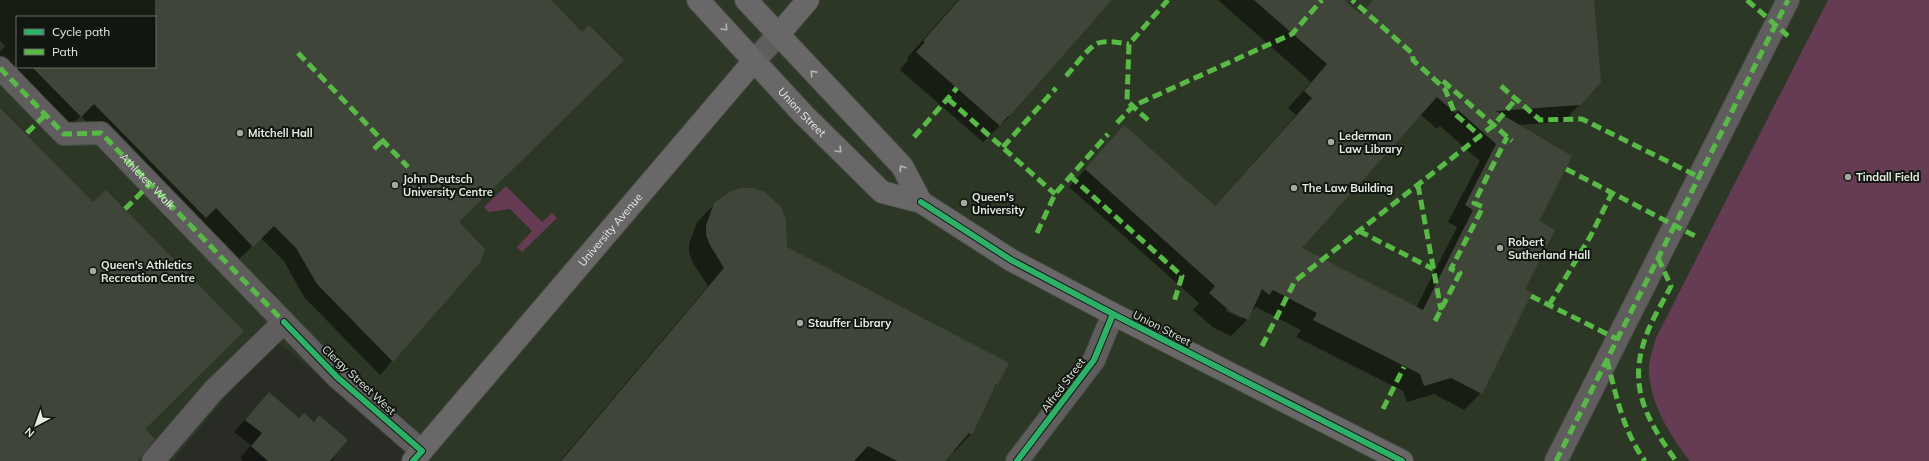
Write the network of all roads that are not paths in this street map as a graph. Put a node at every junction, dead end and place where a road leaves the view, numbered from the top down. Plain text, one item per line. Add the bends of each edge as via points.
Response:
1 (698, 0) edge
2 (746, 0) edge
3 (808, 0) edge
4 (1788, 0) edge
5 (778, 34) junction
6 (754, 61) junction
7 (0, 68) edge
8 (920, 202) junction
9 (1113, 314) junction
10 (284, 322) junction
11 (418, 456) edge
12 (153, 461) edge
13 (1017, 461) edge
14 (1402, 461) edge
15 (1556, 461) edge

1 -> 6 main road, Union Street
2 - 5 main road
3 - 5 main road, University Avenue
4 - 15 street
5 - 6 street, University Avenue
8 -> 5 main road via 902,166
6 -> 8 main road, Union Street via 882,192
6 - 11 main road, University Avenue
7 - 10 street, Athletes’ Walk via 64,134 101,133
8 - 9 main road, Union Street via 1011,260
9 - 13 street, Alfred Street via 1094,360
9 - 14 main road, Union Street
10 - 11 street, Clergy Street West
10 - 12 street via 214,390

